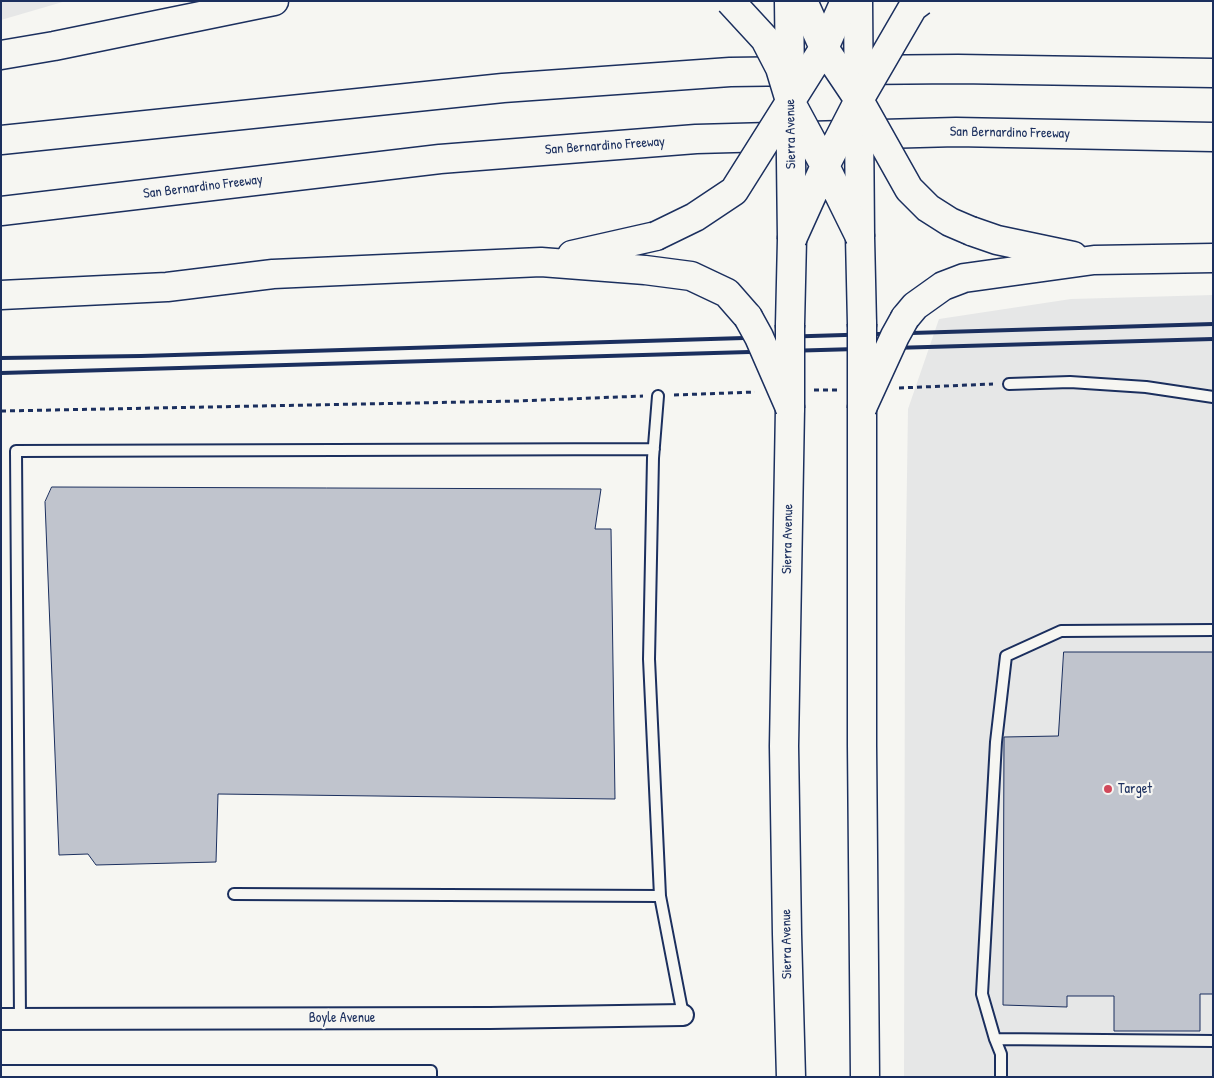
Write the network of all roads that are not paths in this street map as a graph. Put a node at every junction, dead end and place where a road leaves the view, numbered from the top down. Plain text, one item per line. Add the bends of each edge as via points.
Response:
1 (274, 1) edge
2 (730, 1) edge
3 (789, 1) edge
4 (803, 1) edge
5 (845, 1) edge
6 (858, 1) edge
7 (921, 1) edge
8 (824, 48) junction
9 (1, 55) edge
10 (1213, 73) edge
11 (859, 100) junction
12 (790, 102) junction
13 (1213, 138) edge
14 (1, 140) edge
15 (825, 166) junction
16 (1, 211) edge
17 (860, 237) junction
18 (792, 239) junction
19 (1213, 258) edge
20 (1094, 260) junction
21 (541, 262) junction
22 (1, 295) edge
23 (1009, 384) road end
24 (658, 396) road end
25 (1213, 397) edge
26 (790, 408) junction
27 (862, 408) junction
28 (654, 449) junction
29 (1213, 630) edge
30 (234, 894) dead end
31 (660, 896) junction
32 (683, 1015) joint
33 (11, 1019) edge
34 (995, 1038) junction
35 (1213, 1041) edge
36 (1, 1070) edge
37 (73, 1073) edge
38 (257, 1074) edge
39 (431, 1077) edge
40 (791, 1077) edge
41 (865, 1077) edge
42 (1001, 1077) edge

1 - 9 main road
2 - 12 main road, bridge via 765,39 780,68
3 - 12 main road, Sierra Avenue, bridge
4 - 8 main road, bridge
5 - 8 main road, bridge
6 - 11 main road, bridge
7 - 11 main road, bridge via 913,7
8 - 11 main road, bridge
8 - 12 main road, bridge
10 - 14 main road via 958,69 730,72 503,88
11 - 15 main road, bridge
11 - 17 main road, bridge
11 - 20 main road, bridge via 909,189 928,208 950,222 998,240
12 - 15 main road, bridge
12 - 18 main road, Sierra Avenue, bridge
12 - 21 main road, bridge via 734,191 695,217 656,236
13 - 16 main road, San Bernardino Freeway via 956,132 696,139 440,159
15 - 17 main road, bridge
15 - 18 main road, bridge
17 - 27 main road, bridge
18 - 26 main road, Sierra Avenue, bridge
19 - 20 main road
20 - 27 main road, bridge via 964,278 944,286 915,306 906,318
21 - 22 main road via 273,274 167,287
21 - 26 main road, bridge via 691,276 727,292 759,337
23 - 25 lane via 1070,382 1146,386
24 - 28 lane
26 - 40 main road, Sierra Avenue via 784,756
27 - 41 main road
28 - 31 lane via 649,659
28 - 33 lane via 16,451
29 - 34 lane via 1061,631 1006,656 996,742 982,994
30 - 31 lane
31 - 32 lane
32 - 33 street, Boyle Avenue
34 - 35 lane
34 - 42 lane via 1001,1054
36 - 37 lane
37 - 38 lane
38 - 39 lane via 431,1071

